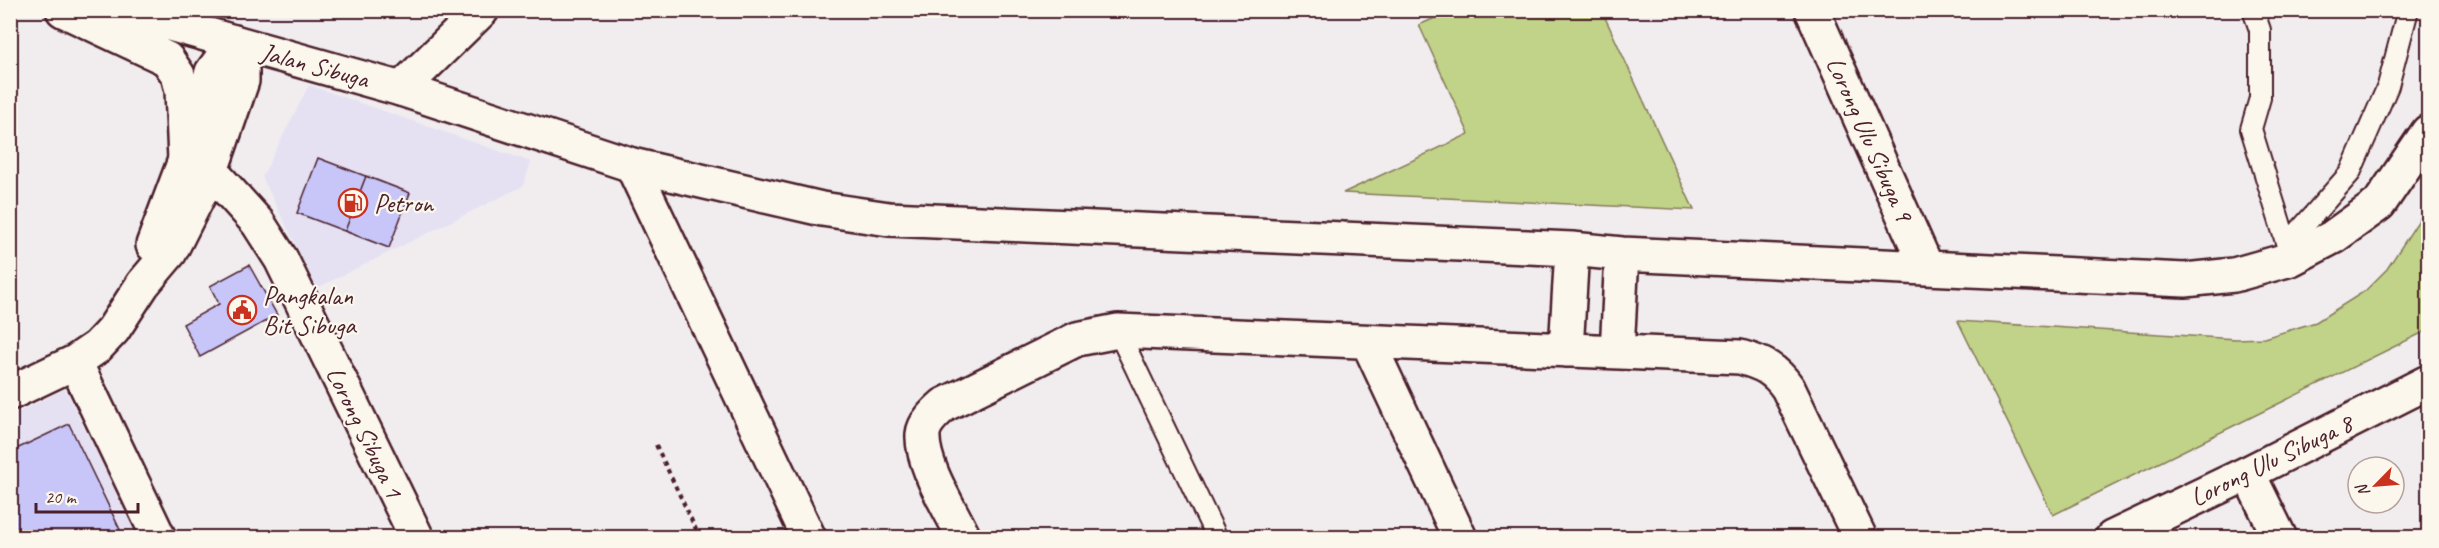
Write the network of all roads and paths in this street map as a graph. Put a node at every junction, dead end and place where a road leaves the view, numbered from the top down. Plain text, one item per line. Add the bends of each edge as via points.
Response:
1 (63, 10) edge
2 (120, 10) edge
3 (482, 10) edge
4 (1812, 10) edge
5 (2253, 10) edge
6 (2408, 10) edge
7 (234, 42) junction
8 (401, 89) junction
9 (2428, 132) edge
10 (198, 165) junction
11 (632, 165) junction
12 (1572, 249) junction
13 (2289, 252) junction
14 (1622, 254) junction
15 (1927, 268) junction
16 (1118, 331) junction
17 (1368, 342) junction
18 (1566, 350) junction
19 (1617, 352) junction
20 (75, 362) junction
21 (2428, 382) edge
22 (10, 393) edge
23 (656, 445) dead end
24 (2248, 473) junction
25 (159, 537) edge
26 (417, 537) edge
27 (700, 537) edge
28 (809, 537) edge
29 (964, 537) edge
30 (1217, 537) edge
31 (1460, 537) edge
32 (1860, 537) edge
33 (2112, 537) edge
34 (2280, 537) edge

1 - 10 street via 167,59 178,75
2 - 7 street, Jalan Sibuga
3 - 8 street, Jalan Sibuga
4 - 15 street, Lorong Ulu Sibuga 9
5 - 13 lane via 2260,30 2260,98 2252,129
6 - 13 lane via 2388,86 2350,173
7 - 8 street, Jalan Sibuga
7 - 10 street via 212,72
8 - 11 street
9 - 13 street via 2379,204 2333,237
10 - 20 street via 151,251 143,284 114,330
10 - 26 street, Lorong Sibuga 1 via 258,223 281,259
11 - 12 street via 822,209 889,219
11 - 28 street
12 - 14 street
12 - 18 street
13 - 15 street via 2234,275 2185,280
14 - 15 street
14 - 19 street
16 - 17 street
16 - 29 street via 1077,339 944,405 932,416 923,433 929,466
16 - 30 lane
17 - 18 street
17 - 31 street
18 - 19 street
19 - 32 street via 1740,357 1761,362 1778,374
20 - 22 street
20 - 25 street
21 - 24 street, Lorong Ulu Sibuga 8
23 - 27 path
24 - 33 street, Lorong Ulu Sibuga 8
24 - 34 street

